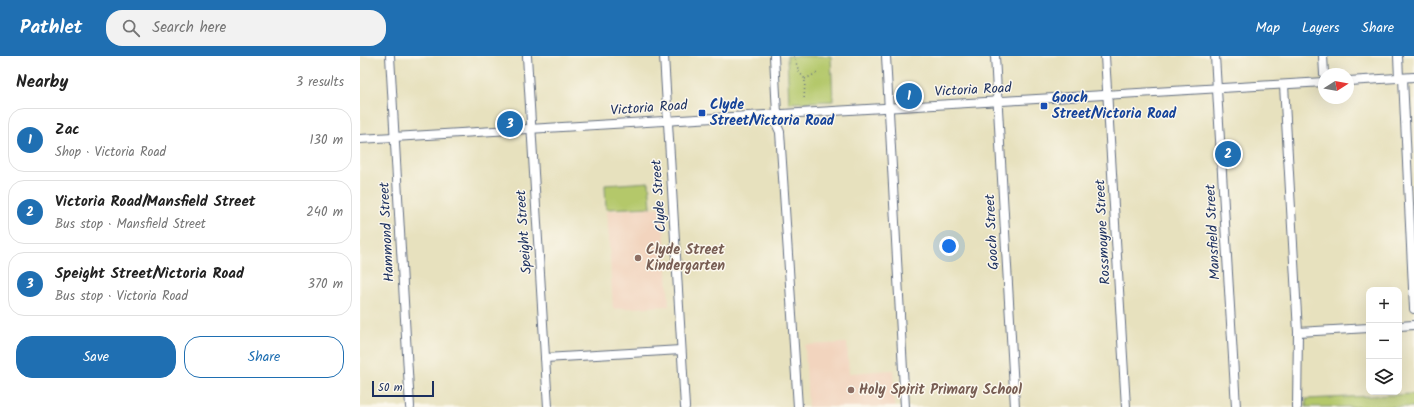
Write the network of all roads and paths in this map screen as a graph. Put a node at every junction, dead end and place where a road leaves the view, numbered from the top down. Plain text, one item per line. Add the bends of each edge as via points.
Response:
1 (390, 56) edge
2 (527, 56) edge
3 (664, 56) edge
4 (774, 56) edge
5 (794, 56) edge
6 (886, 56) edge
7 (995, 56) edge
8 (1105, 56) edge
9 (1215, 56) edge
10 (1323, 56) edge
11 (1398, 56) edge
12 (1324, 68) edge
13 (819, 72) dead end
14 (1414, 77) edge
15 (1401, 78) junction
16 (805, 79) junction
17 (1354, 81) edge
18 (1318, 82) edge
19 (1284, 85) junction
20 (1217, 89) junction
21 (1108, 95) junction
22 (804, 101) dead end
23 (997, 102) junction
24 (889, 108) junction
25 (777, 114) junction
26 (767, 115) junction
27 (667, 120) junction
28 (531, 129) junction
29 (394, 137) junction
30 (360, 139) edge
31 (1414, 308) edge
32 (1414, 325) edge
33 (1402, 326) edge
34 (1366, 328) edge
35 (1298, 332) junction
36 (681, 350) junction
37 (545, 358) junction
38 (410, 407) edge
39 (548, 407) edge
40 (685, 407) edge
41 (798, 407) edge
42 (905, 407) edge
43 (1015, 407) edge
44 (1126, 407) edge
45 (1236, 407) edge
46 (1297, 407) edge

1 - 29 street, Hammond Street
2 - 28 street, Speight Street
3 - 27 street, Clyde Street
4 - 25 street
5 - 16 path via 799,72
6 - 24 street
7 - 23 street, Gooch Street
8 - 21 street, Rossmoyne Street
9 - 20 street, Mansfield Street
10 - 12 street
11 - 15 street
13 - 16 path
14 - 15 street
15 - 17 street
15 - 31 street
16 - 22 path
18 - 19 street, Victoria Road
19 - 20 street, Victoria Road
19 - 35 street
20 - 21 street, Victoria Road
20 - 45 street, Mansfield Street
21 - 23 street, Victoria Road
21 - 44 street, Rossmoyne Street
23 - 24 street, Victoria Road
23 - 43 street, Gooch Street
24 - 25 street, Victoria Road
24 - 42 street
25 - 26 street, Victoria Road
26 - 27 street, Victoria Road
26 - 41 street via 775,120 780,132
27 - 28 street, Victoria Road
27 - 36 street, Clyde Street
28 - 29 street, Victoria Road
28 - 37 street, Speight Street
29 - 30 street, Victoria Road
29 - 38 street, Hammond Street
32 - 33 street
34 - 35 street
35 - 46 street
36 - 37 street
36 - 40 street, Clyde Street
37 - 39 street, Speight Street

